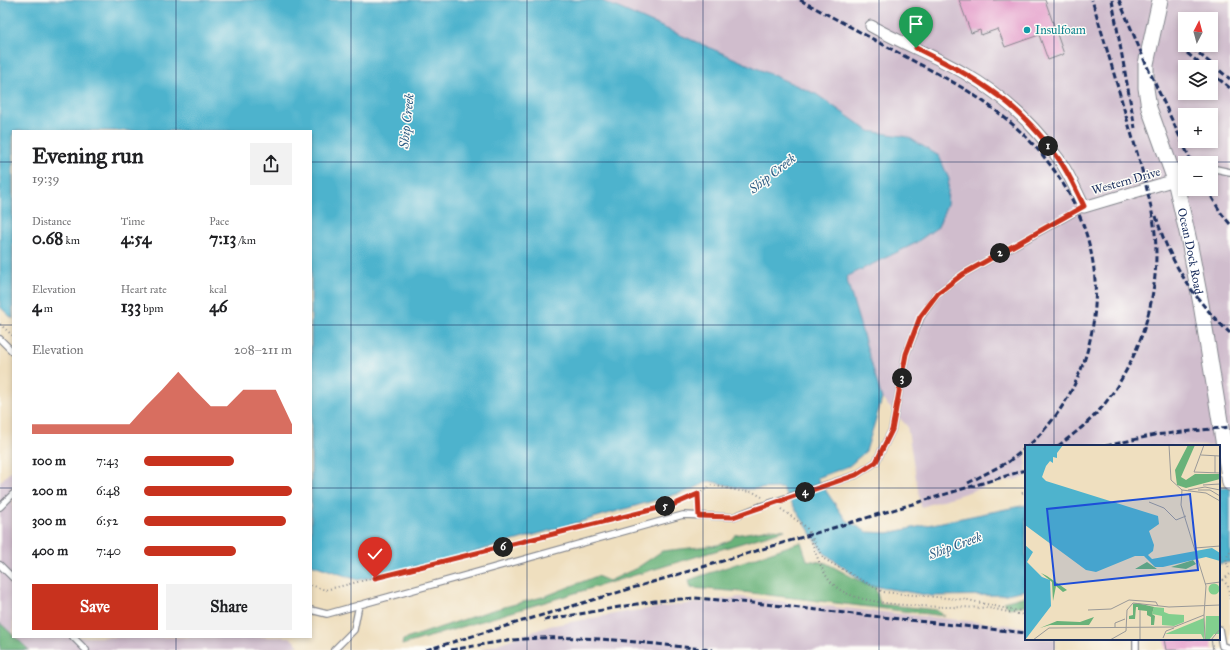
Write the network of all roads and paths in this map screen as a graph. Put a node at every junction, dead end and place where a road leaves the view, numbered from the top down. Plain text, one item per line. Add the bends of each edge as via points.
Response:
1 (1160, 0) edge
2 (870, 26) dead end
3 (1218, 169) edge
4 (1230, 172) edge
5 (1178, 179) joint
6 (1181, 196) edge
7 (1084, 206) junction
8 (0, 324) edge
9 (12, 335) edge
10 (0, 339) edge
11 (12, 351) edge
12 (1228, 459) edge
13 (1230, 481) edge
14 (1025, 492) edge
15 (1022, 493) dead end
16 (698, 494) junction
17 (12, 495) edge
18 (765, 499) dead end
19 (777, 506) dead end
20 (0, 507) edge
21 (699, 516) junction
22 (806, 527) junction
23 (1230, 552) edge
24 (0, 565) edge
25 (1229, 569) edge
26 (1230, 574) edge
27 (12, 577) edge
28 (1223, 580) junction
29 (1220, 581) edge
30 (312, 585) edge
31 (1229, 585) edge
32 (1230, 599) edge
33 (359, 605) junction
34 (313, 611) edge
35 (1025, 611) edge
36 (1025, 615) edge
37 (1220, 635) edge
38 (74, 638) edge
39 (1230, 648) edge
40 (86, 650) edge
41 (334, 650) edge

1 - 5 street, Ocean Dock Road via 1146,64 1146,88 1149,108
2 - 7 street, Western Drive via 964,73 999,96 1020,114 1058,158
3 - 4 lane
5 - 7 street, Western Drive
6 - 12 street, Ocean Dock Road
7 - 21 lane, bridge via 963,274 938,293 920,317 906,354 892,430 876,462 856,475 733,517
8 - 9 path
10 - 11 lane
12 - 13 street, Ocean Dock Road
14 - 15 path
16 - 18 path via 712,485 753,492
16 - 21 path
16 - 30 path via 675,504 325,590
17 - 20 lane
19 - 22 path
21 - 33 lane via 683,515
22 - 35 path via 824,559 883,592 968,600
22 - 36 path via 826,574 836,587 853,596 882,602 926,606 989,608
23 - 25 path via 1226,562
24 - 27 lane
26 - 28 path
28 - 29 path
28 - 31 path
31 - 32 path
33 - 34 lane via 327,614
33 - 41 lane via 354,630
37 - 39 lane via 1222,646
38 - 40 lane

